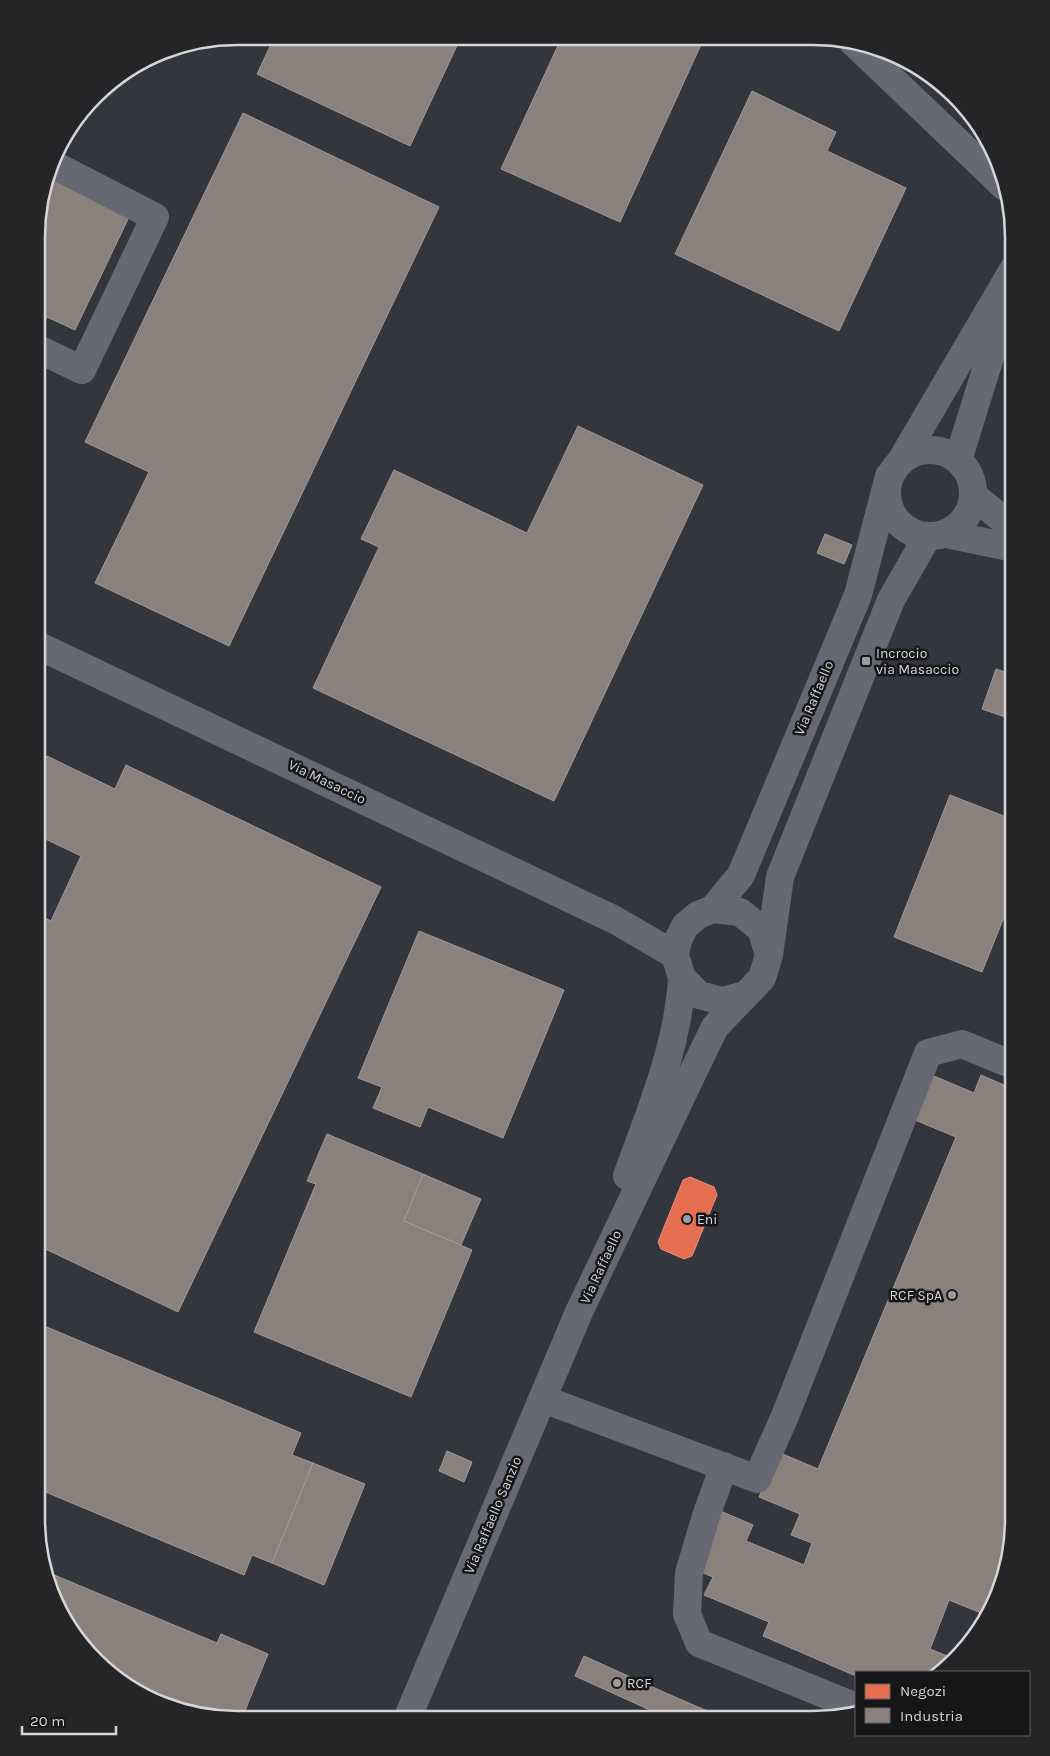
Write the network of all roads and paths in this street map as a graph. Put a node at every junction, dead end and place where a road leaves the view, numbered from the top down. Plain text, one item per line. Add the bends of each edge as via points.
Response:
1 (864, 52) edge
2 (58, 167) edge
3 (996, 178) edge
4 (1005, 283) edge
5 (1005, 310) edge
6 (45, 352) edge
7 (958, 460) junction
8 (896, 467) junction
9 (974, 495) junction
10 (1005, 521) edge
11 (937, 535) junction
12 (1005, 546) edge
13 (45, 649) edge
14 (712, 909) junction
15 (616, 920) junction
16 (685, 926) junction
17 (769, 955) junction
18 (678, 967) junction
19 (745, 995) junction
20 (1005, 1061) edge
21 (580, 1312) junction
22 (543, 1399) junction
23 (724, 1466) junction
24 (854, 1706) edge
25 (410, 1711) edge

1 - 3 street
2 - 6 street via 155,217 82,370
4 - 8 street, Via Raffaello
5 - 7 street
7 - 8 street via 940,451 921,450
7 - 9 street via 971,477
8 - 11 street, Via Raffaello via 886,490 891,514 905,530 919,536
8 - 14 street, Via Raffaello via 858,595 741,875
9 - 10 street
9 - 11 street, Via Raffaello via 970,509 959,525
11 - 12 street
11 - 17 street, Via Raffaello via 891,600 780,877
13 - 15 street, Via Masaccio
14 - 16 street, Via Raffaello
14 - 17 street via 740,912 761,929
15 - 16 street, Via Masaccio
15 - 18 street, Via Masaccio
16 - 18 street, Via Raffaello via 678,940
17 - 19 street, Via Raffaello via 762,978
18 - 19 street via 699,995 722,1001
18 - 21 street, Via Raffaello via 680,1002 669,1056
19 - 21 street, Via Raffaello via 715,1028
20 - 23 street via 962,1044 928,1053 758,1479
21 - 22 street, Via Raffaello Sanzio
22 - 23 street
22 - 25 street, Via Raffaello Sanzio
23 - 24 street via 689,1574 687,1614 699,1643

